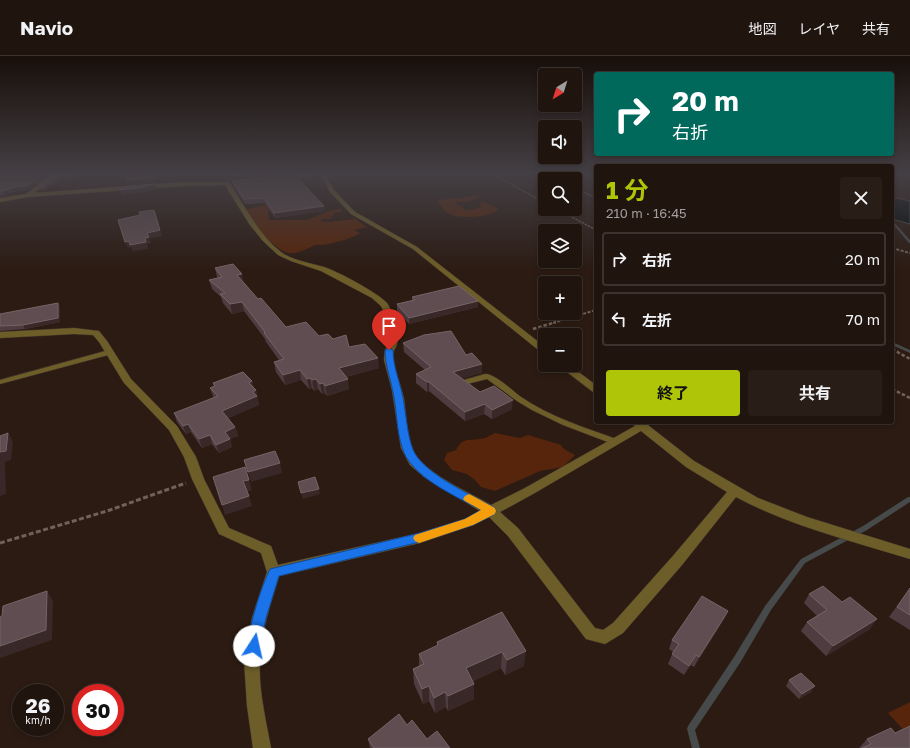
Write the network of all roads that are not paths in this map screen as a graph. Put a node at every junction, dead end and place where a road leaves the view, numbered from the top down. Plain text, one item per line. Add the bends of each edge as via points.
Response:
1 (242, 205) edge
2 (345, 205) edge
3 (0, 335) edge
4 (538, 345) edge
5 (109, 352) junction
6 (572, 372) edge
7 (0, 382) edge
8 (467, 382) edge
9 (594, 388) edge
10 (639, 424) edge
11 (616, 442) junction
12 (734, 491) junction
13 (491, 511) junction
14 (910, 554) edge
15 (274, 572) junction
16 (262, 748) edge

1 - 13 street via 252,224 280,254 324,269 375,296 384,305 388,312 393,343 389,350 389,360 407,448 414,462 428,474
2 - 4 street via 415,248
3 - 5 street via 74,331 96,333
5 - 7 lane
5 - 15 street via 127,381 173,428 190,457 224,531 266,550
6 - 9 street
8 - 11 lane via 488,376 535,410
10 - 11 street
10 - 12 street via 690,464
11 - 13 street
12 - 13 street via 678,561 618,628 605,637 591,634 513,532
12 - 14 street via 803,520
13 - 15 street via 469,522 420,538
15 - 16 street via 260,618 252,660 255,706

